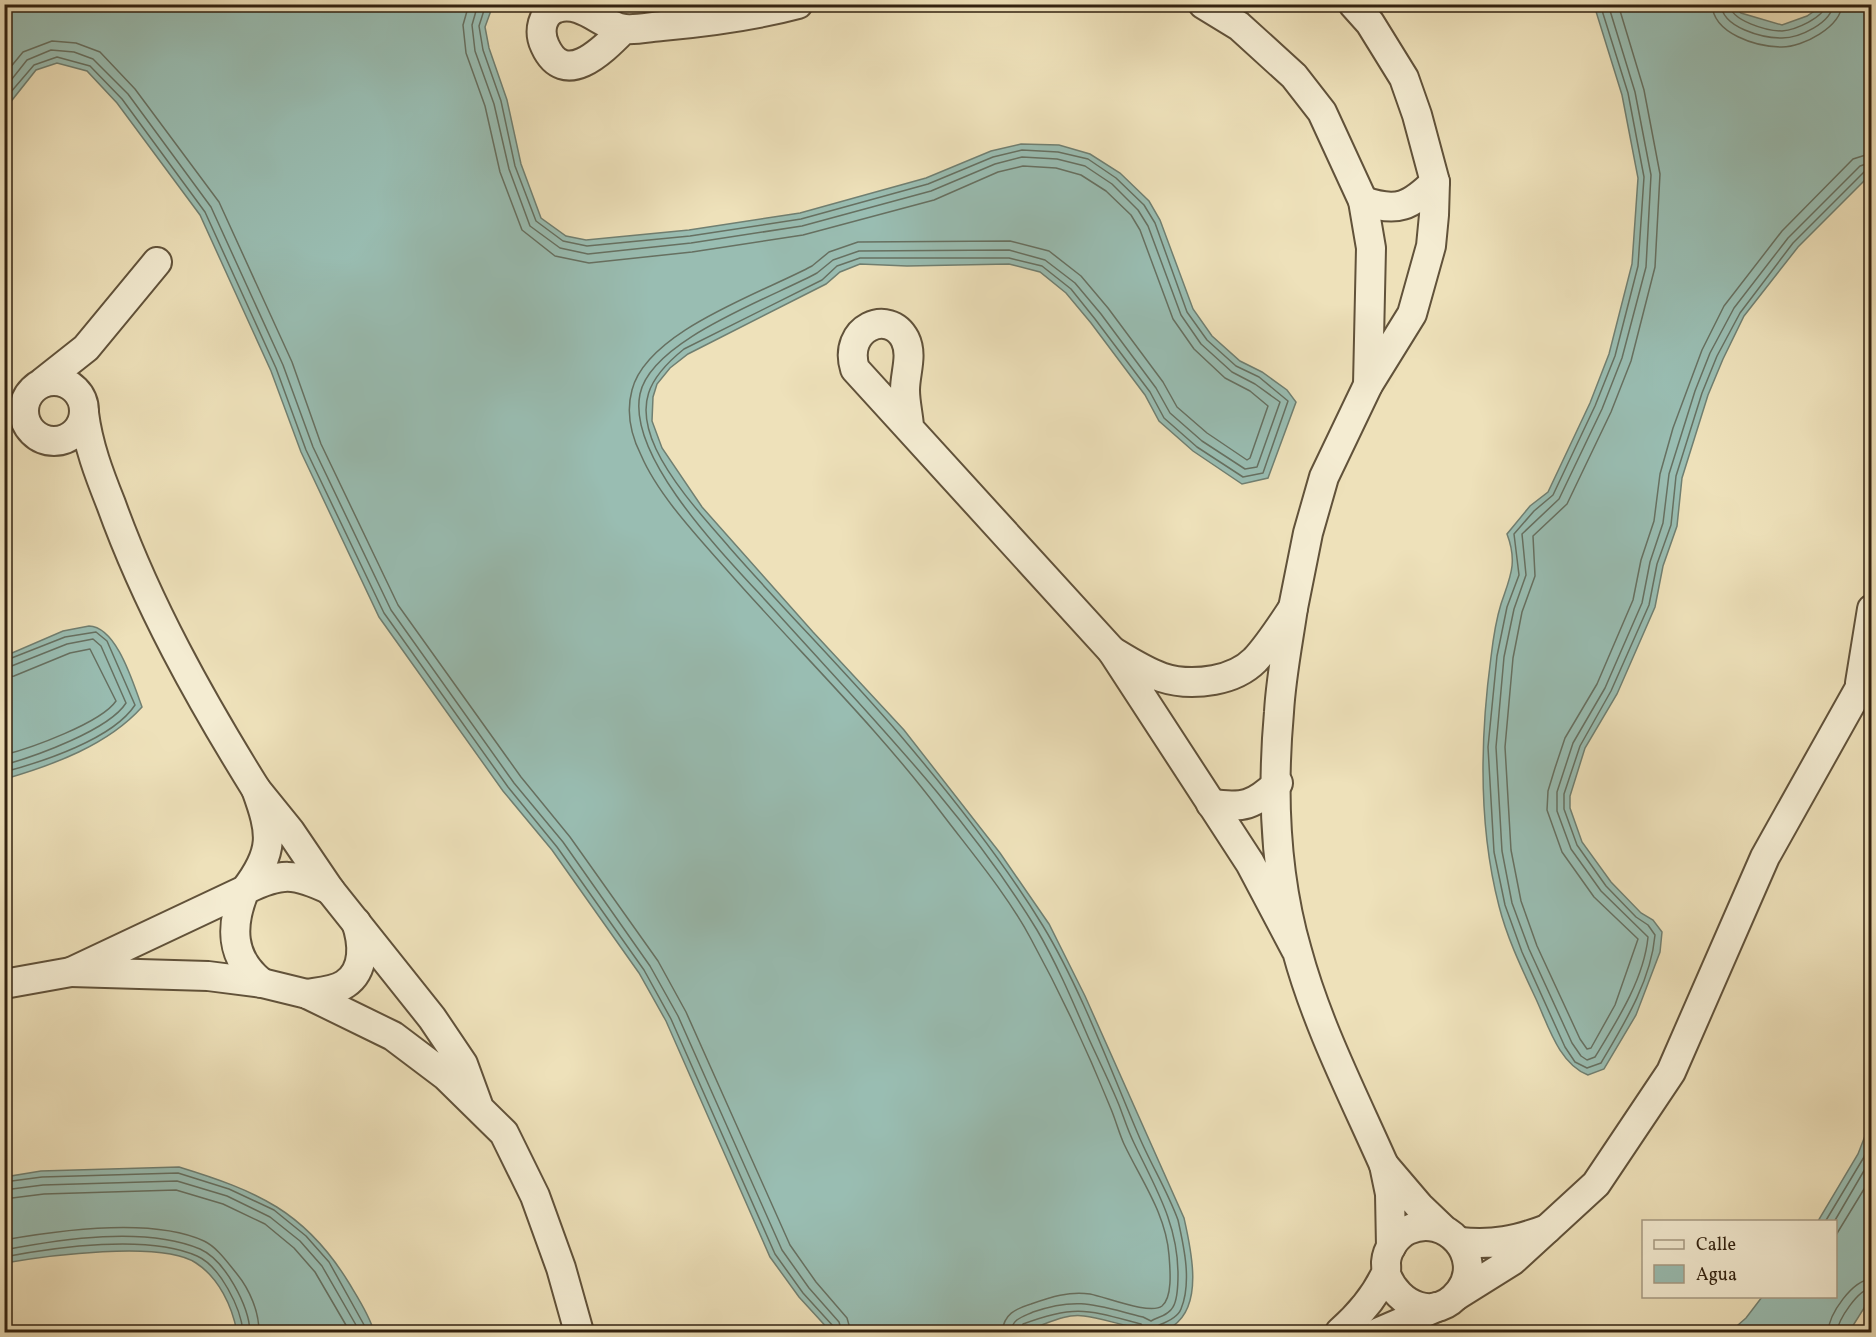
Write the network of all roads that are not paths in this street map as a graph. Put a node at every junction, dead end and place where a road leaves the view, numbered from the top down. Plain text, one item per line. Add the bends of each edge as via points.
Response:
1 (798, 4) edge
2 (1203, 4) edge
3 (1353, 4) edge
4 (624, 29) dead end
5 (1435, 182) junction
6 (1363, 201) junction
7 (157, 262) dead end
8 (86, 348) junction
9 (1368, 385) junction
10 (24, 399) edge
11 (83, 407) junction
12 (909, 426) dead end
13 (4, 436) edge
14 (44, 439) junction
15 (98, 469) junction
16 (1293, 608) junction
17 (1872, 609) edge
18 (1112, 651) junction
19 (1866, 674) edge
20 (1233, 676) junction
21 (1190, 684) junction
22 (1279, 712) junction
23 (1176, 747) junction
24 (1278, 783) junction
25 (256, 789) junction
26 (1210, 804) junction
27 (245, 890) junction
28 (330, 890) junction
29 (356, 922) junction
30 (1296, 950) junction
31 (71, 972) junction
32 (262, 983) junction
33 (4, 984) edge
34 (307, 994) junction
35 (478, 1105) junction
36 (1384, 1165) junction
37 (1547, 1229) junction
38 (1452, 1235) junction
39 (1388, 1261) junction
40 (1448, 1301) junction
41 (579, 1332) edge
42 (1340, 1332) edge
43 (1379, 1332) edge

1 - 4 street via 698,23
2 - 6 street via 1239,26 1294,76 1322,112
3 - 5 street via 1370,23 1404,78
5 - 6 street via 1415,201 1398,207 1379,207
5 - 9 street via 1431,246 1412,314
6 - 9 street via 1371,248
7 - 8 street
8 - 10 street
8 - 11 street via 78,375
9 - 16 street via 1324,477
10 - 11 street via 62,381 78,392
10 - 14 street via 24,416 32,432
11 - 14 street via 82,422 69,437
11 - 15 street via 88,441
12 - 18 street
13 - 14 street
14 - 15 street via 72,451
15 - 25 street via 146,590 211,717
16 - 20 street via 1253,662
16 - 22 street
17 - 19 street
18 - 21 street via 1147,672
18 - 23 street
19 - 37 street via 1765,857 1671,1072 1596,1184
20 - 21 street
20 - 22 street via 1254,680 1267,691
21 - 23 street via 1180,695 1173,714
22 - 24 street
23 - 26 street
24 - 26 street via 1252,804
24 - 30 street via 1281,875
25 - 27 street via 268,823 268,846 262,868
25 - 28 street
26 - 30 street via 1250,863
27 - 28 street via 279,877 302,876
27 - 31 street
27 - 32 street via 236,912 238,952 249,973
28 - 29 street
29 - 34 street via 363,943 355,972 346,984
29 - 35 street via 439,1027 463,1064
30 - 36 street via 1317,1010
31 - 32 street via 208,976
31 - 33 street
32 - 34 street
34 - 35 street via 393,1036
35 - 41 street via 504,1133 535,1196
36 - 38 street via 1419,1206
36 - 39 street via 1390,1194
37 - 38 street via 1514,1241 1484,1244
37 - 40 street via 1512,1261
38 - 39 street via 1431,1226 1407,1230
38 - 40 street via 1466,1252 1467,1276
39 - 40 street via 1391,1287 1400,1298 1426,1308
39 - 42 street via 1365,1306
40 - 43 street

